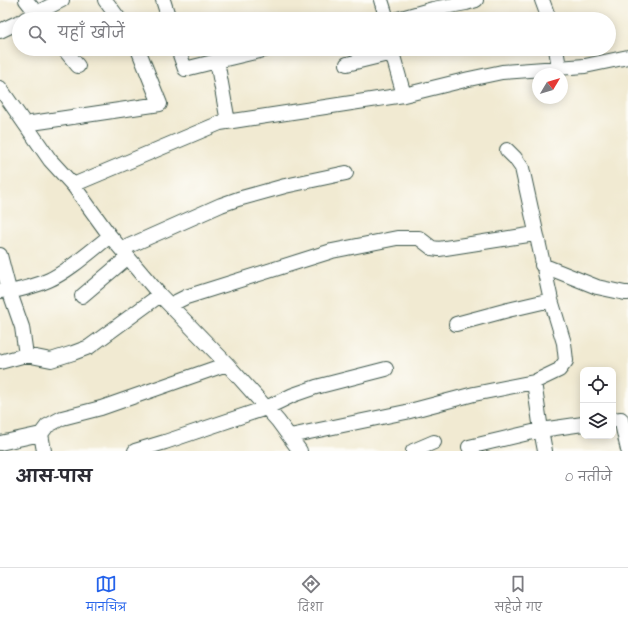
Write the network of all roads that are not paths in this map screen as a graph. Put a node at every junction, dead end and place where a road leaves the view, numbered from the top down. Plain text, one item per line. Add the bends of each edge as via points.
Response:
1 (26, 0) edge
2 (62, 0) edge
3 (106, 0) edge
4 (164, 0) edge
5 (381, 0) edge
6 (476, 0) edge
7 (542, 0) edge
8 (32, 12) edge
9 (42, 12) edge
10 (115, 12) edge
11 (167, 12) edge
12 (385, 12) edge
13 (422, 12) edge
14 (547, 12) edge
15 (12, 25) edge
16 (0, 31) edge
17 (70, 56) edge
18 (141, 56) edge
19 (180, 56) edge
20 (238, 56) edge
21 (374, 56) edge
22 (392, 56) edge
23 (557, 56) edge
24 (628, 57) edge
25 (217, 61) junction
26 (346, 64) dead end
27 (78, 66) dead end
28 (559, 67) junction
29 (0, 88) edge
30 (404, 95) junction
31 (228, 122) junction
32 (25, 124) junction
33 (507, 150) dead end
34 (346, 173) dead end
35 (73, 186) junction
36 (535, 234) junction
37 (110, 236) junction
38 (125, 253) junction
39 (0, 255) edge
40 (542, 265) junction
41 (6, 291) edge
42 (628, 293) edge
43 (160, 295) junction
44 (82, 296) dead end
45 (550, 300) junction
46 (170, 305) junction
47 (456, 324) dead end
48 (26, 355) junction
49 (0, 362) edge
50 (227, 364) junction
51 (386, 369) dead end
52 (534, 382) junction
53 (266, 408) junction
54 (616, 420) edge
55 (580, 424) edge
56 (541, 430) junction
57 (41, 434) junction
58 (290, 436) junction
59 (434, 442) dead end
60 (0, 444) edge
61 (469, 447) dead end
62 (628, 450) edge
63 (44, 451) edge
64 (135, 451) edge
65 (300, 451) edge
66 (412, 451) edge
67 (545, 451) edge

1 - 8 street
2 - 9 street
3 - 10 street
4 - 11 street
5 - 12 street
6 - 13 street
7 - 14 street
15 - 16 street
17 - 27 street
18 - 32 street via 160,104
19 - 25 street via 185,69
20 - 25 street
21 - 26 street
22 - 30 street
23 - 28 street
24 - 28 street via 585,66
25 - 31 street
28 - 30 street via 502,72
29 - 32 street
30 - 31 street
31 - 35 street via 220,123
32 - 35 street via 50,160
33 - 36 street via 522,168
34 - 38 street via 238,198
35 - 37 street
36 - 40 street
36 - 46 street via 439,249 432,248 419,238 397,238 332,252
37 - 38 street
37 - 41 street via 50,280
38 - 43 street
38 - 44 street
39 - 41 street
40 - 42 street via 597,287
40 - 45 street
41 - 48 street via 22,327
43 - 46 street
43 - 48 street via 89,347 51,360
45 - 47 street
45 - 52 street via 564,343 566,361 559,370
46 - 50 street
48 - 49 street
50 - 53 street
50 - 57 street via 101,408 62,418 47,426
51 - 53 street via 316,387
52 - 56 street
52 - 58 street
53 - 58 street
53 - 64 street
54 - 62 street via 620,419
55 - 56 street
56 - 61 street
56 - 67 street
57 - 60 street
57 - 63 street
58 - 65 street
59 - 66 street

